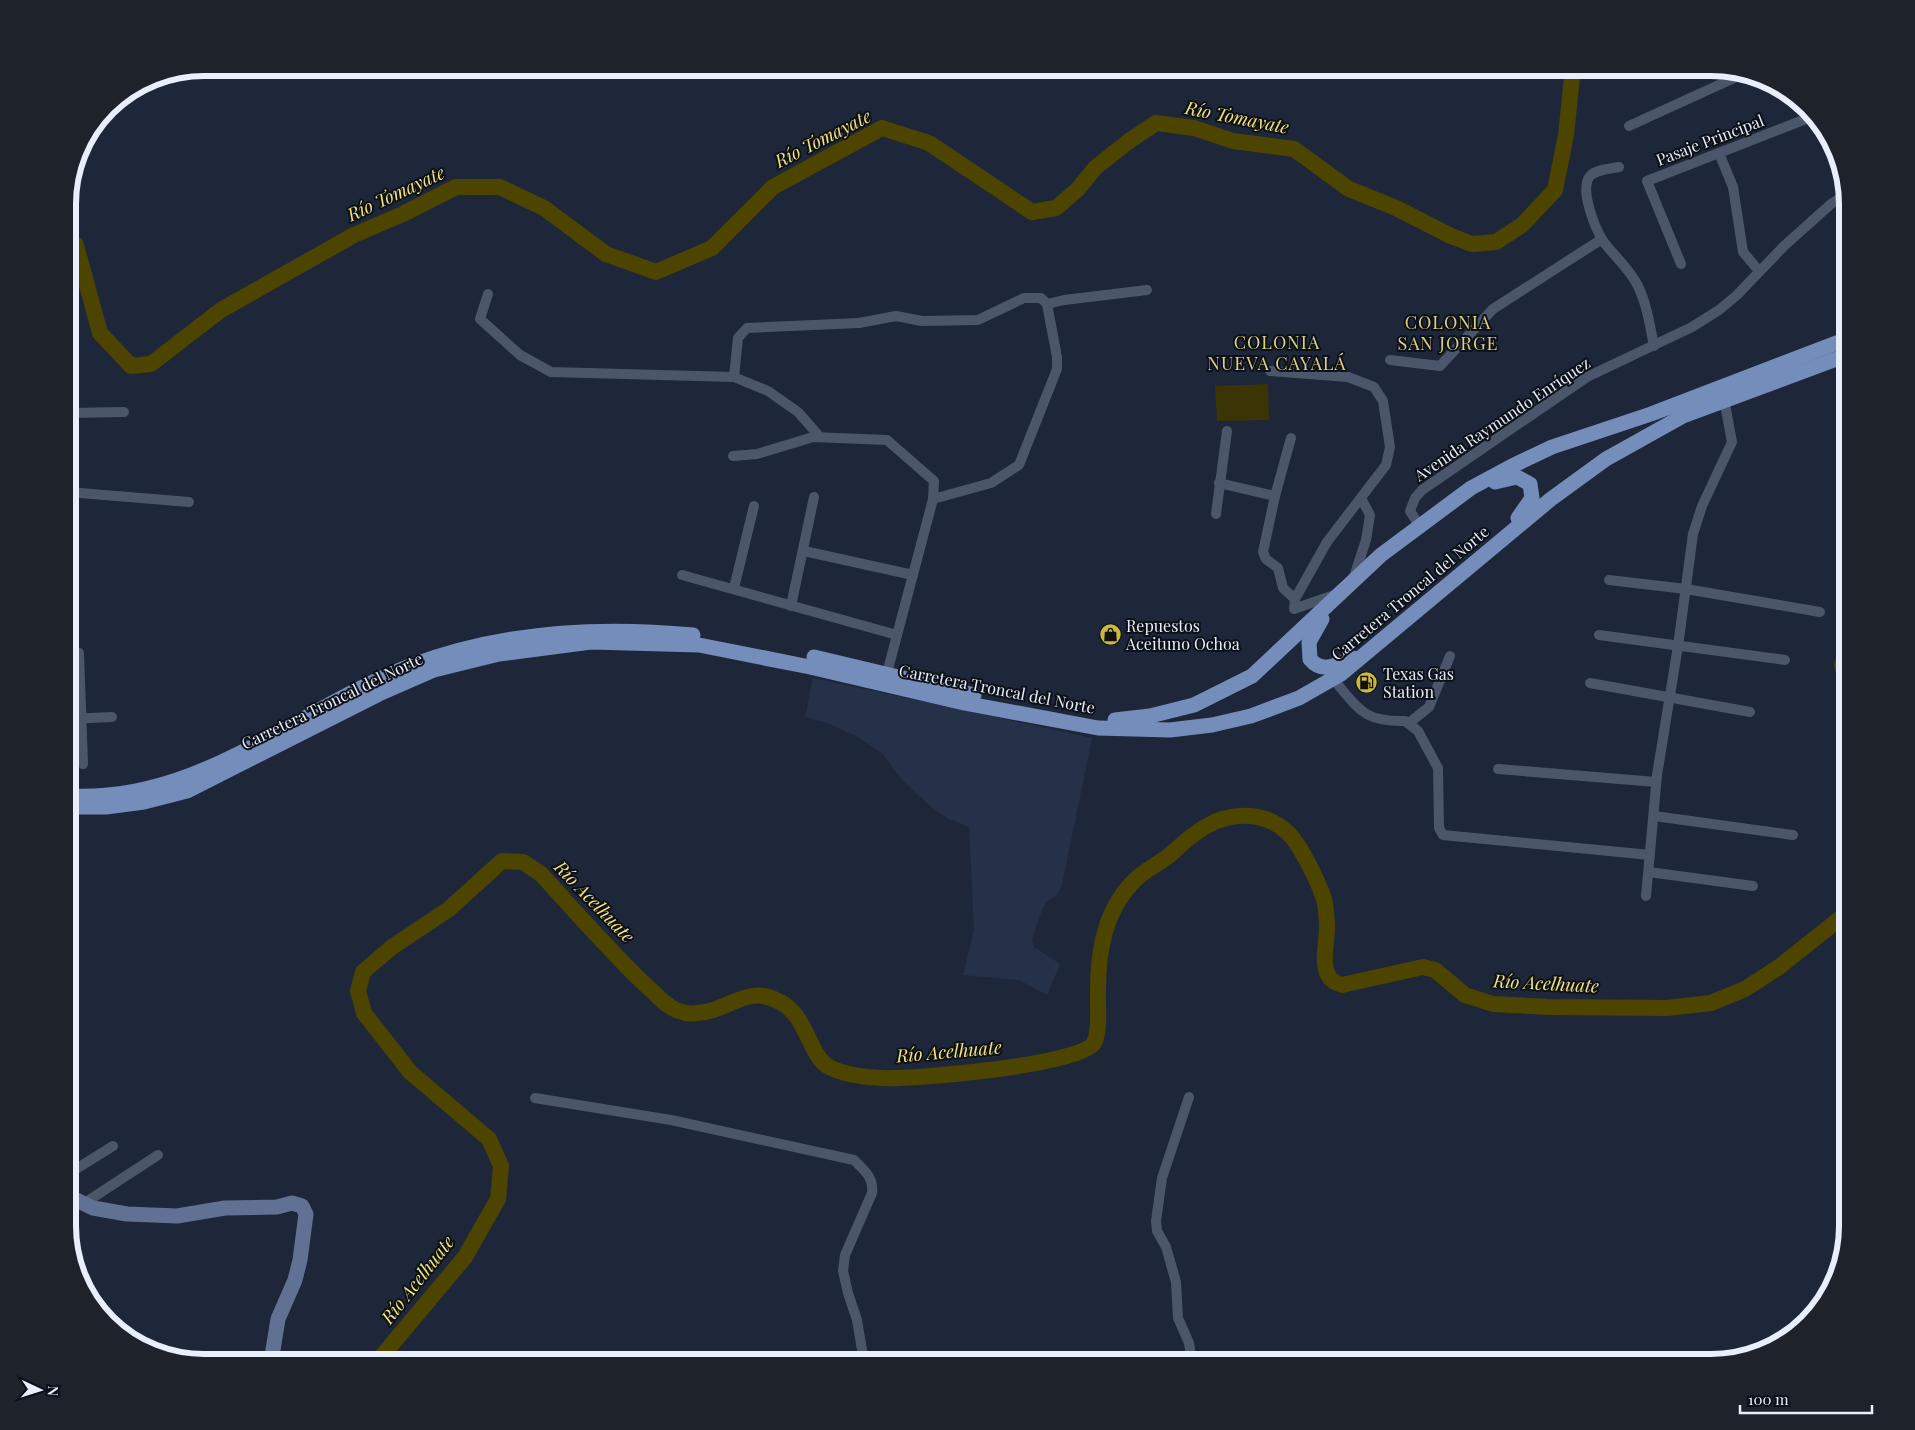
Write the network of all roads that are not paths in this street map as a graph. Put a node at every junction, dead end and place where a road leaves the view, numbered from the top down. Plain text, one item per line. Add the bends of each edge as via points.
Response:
1 (1733, 79) edge
2 (1806, 119) edge
3 (1629, 126) dead end
4 (1719, 153) junction
5 (1619, 167) dead end
6 (1839, 200) edge
7 (1602, 239) junction
8 (1681, 264) dead end
9 (1758, 271) junction
10 (1147, 290) dead end
11 (488, 294) dead end
12 (1047, 304) junction
13 (1839, 342) edge
14 (1654, 346) junction
15 (1839, 358) edge
16 (1390, 360) dead end
17 (1270, 372) dead end
18 (734, 377) junction
19 (1724, 399) junction
20 (124, 412) dead end
21 (77, 413) edge
22 (1227, 431) dead end
23 (820, 438) junction
24 (1290, 438) dead end
25 (733, 456) dead end
26 (1219, 483) junction
27 (1471, 488) junction
28 (77, 493) edge
29 (1275, 496) junction
30 (814, 497) dead end
31 (1361, 498) junction
32 (933, 499) junction
33 (189, 502) dead end
34 (754, 506) dead end
35 (1216, 514) dead end
36 (1419, 525) junction
37 (1366, 540) junction
38 (1492, 548) junction
39 (1388, 550) junction
40 (804, 552) junction
41 (682, 575) dead end
42 (913, 575) junction
43 (1609, 580) dead end
44 (1353, 581) junction
45 (734, 588) junction
46 (1686, 589) junction
47 (1336, 598) junction
48 (1295, 599) junction
49 (791, 606) junction
50 (1820, 612) dead end
51 (897, 635) junction
52 (1599, 635) dead end
53 (1678, 646) junction
54 (1374, 649) junction
55 (79, 653) dead end
56 (1450, 656) dead end
57 (1785, 660) dead end
58 (887, 673) junction
59 (1333, 679) junction
60 (1590, 682) dead end
61 (1669, 698) junction
62 (1750, 712) dead end
63 (112, 717) dead end
64 (77, 718) edge
65 (81, 718) junction
66 (1409, 723) junction
67 (83, 764) dead end
68 (1498, 769) dead end
69 (1656, 782) junction
70 (77, 796) edge
71 (77, 807) edge
72 (1654, 816) junction
73 (1793, 835) dead end
74 (1650, 855) junction
75 (1649, 872) junction
76 (1753, 886) dead end
77 (1646, 896) dead end
78 (1189, 1097) dead end
79 (535, 1098) dead end
80 (113, 1146) dead end
81 (158, 1155) dead end
82 (77, 1168) edge
83 (77, 1200) edge
84 (84, 1204) junction
85 (272, 1354) edge
86 (863, 1354) edge
87 (1191, 1354) edge

1 - 3 street
2 - 4 street, Pasaje Principal
4 - 8 street, Pasaje Principal via 1647,181
4 - 9 street via 1733,187 1743,252
5 - 7 street via 1599,171 1586,183 1588,202
6 - 9 street, Avenida Raymundo Enríquez
7 - 14 street via 1637,285
7 - 16 street via 1492,309 1440,366
9 - 14 street, Avenida Raymundo Enríquez via 1719,310
10 - 12 street
11 - 18 street via 480,319 520,355 551,372
12 - 18 street via 1041,298 1024,298 978,320 922,321 896,316 859,323 747,328 738,338
12 - 32 street via 1057,369 1020,465 991,483
13 - 27 main road, Carretera Troncal del Norte via 1651,414 1552,447
14 - 36 street, Avenida Raymundo Enríquez via 1587,376 1422,490 1410,511
15 - 19 main road, Carretera Troncal del Norte
17 - 31 street via 1348,377 1364,382 1380,393 1390,456
18 - 23 street via 768,391 798,412
19 - 38 main road, Carretera Troncal del Norte via 1683,416 1606,460 1551,499
19 - 46 street via 1732,442 1695,527
20 - 21 street
22 - 26 street
23 - 25 street via 813,437 757,454
23 - 32 street via 887,440 934,480
24 - 29 street
26 - 29 street
26 - 35 street
27 - 36 main road, Carretera Troncal del Norte
27 - 38 main road via 1513,477 1527,480 1532,488 1529,504
28 - 33 street
29 - 48 street via 1263,552 1266,559 1278,568 1283,588
30 - 40 street
31 - 37 street via 1370,515
31 - 48 street via 1327,542
32 - 42 street
34 - 45 street
36 - 39 main road, Carretera Troncal del Norte
37 - 39 street via 1372,550
37 - 44 street
38 - 54 main road, Carretera Troncal del Norte
39 - 44 main road, Carretera Troncal del Norte
40 - 42 street
40 - 49 street
41 - 45 street
42 - 51 street
43 - 46 street
44 - 47 main road, Carretera Troncal del Norte
45 - 49 street
46 - 50 street
46 - 53 street
47 - 48 street via 1294,609
47 - 54 main road via 1309,642 1308,654 1313,662 1320,667 1331,668
47 - 58 main road, Carretera Troncal del Norte via 1268,663 1241,683 1194,705 1134,719 1085,718 985,698
49 - 51 street
51 - 58 street
52 - 53 street
53 - 57 street
53 - 61 street
54 - 59 main road, Carretera Troncal del Norte
55 - 65 street
56 - 66 street via 1430,708
58 - 70 main road, Carretera Troncal del Norte via 699,635 610,630 545,635 486,645 410,666 213,767 180,780 141,791
59 - 66 street via 1362,713 1375,719
59 - 71 main road, Carretera Troncal del Norte via 1276,707 1212,725 1170,730 1124,729 1072,724 964,703 707,646 591,642 499,654 434,670 379,694 187,791 144,802
60 - 61 street
61 - 62 street
61 - 69 street
63 - 65 street
64 - 65 street
65 - 67 street
66 - 74 street via 1418,731 1438,768 1438,828 1443,835
68 - 69 street
69 - 72 street
72 - 73 street
72 - 74 street
74 - 75 street
75 - 76 street
75 - 77 street
78 - 87 street via 1162,1178 1156,1221 1176,1282 1178,1318
79 - 86 street via 671,1120 854,1160 873,1183 872,1193 845,1256 843,1271
80 - 82 street
81 - 84 street
83 - 84 street
84 - 85 street via 127,1214 177,1216 225,1208 277,1207 292,1203 302,1206 306,1214 300,1260 278,1319

